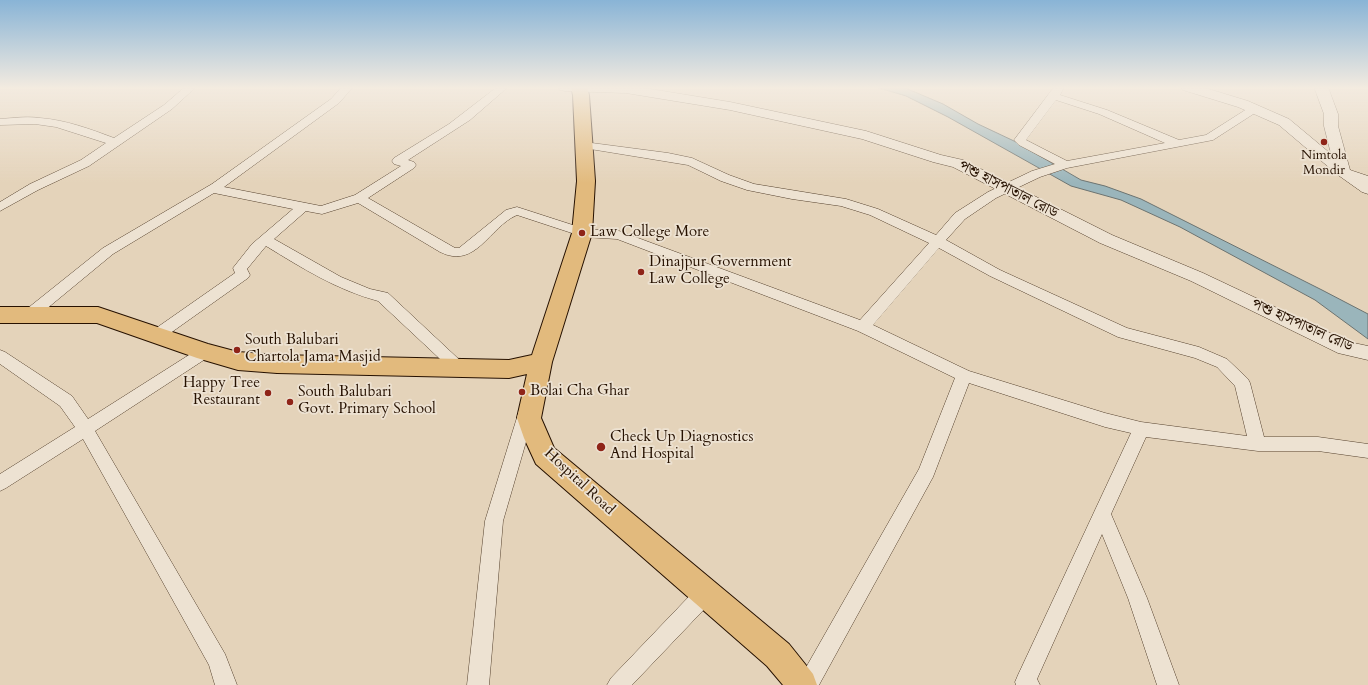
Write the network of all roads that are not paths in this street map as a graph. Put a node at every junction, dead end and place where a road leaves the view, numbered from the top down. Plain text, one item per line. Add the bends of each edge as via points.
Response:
1 (151, 119) edge
2 (310, 119) edge
3 (464, 119) edge
4 (580, 119) edge
5 (789, 119) edge
6 (1036, 119) edge
7 (1119, 119) edge
8 (1239, 119) edge
9 (1277, 119) edge
10 (1331, 119) edge
11 (0, 122) edge
12 (1284, 122) junction
13 (1331, 126) junction
14 (116, 143) junction
15 (1178, 144) junction
16 (584, 145) junction
17 (1063, 166) junction
18 (1343, 172) junction
19 (1368, 180) edge
20 (212, 189) junction
21 (1006, 189) junction
22 (1368, 189) edge
23 (358, 198) junction
24 (303, 207) junction
25 (0, 208) edge
26 (582, 232) junction
27 (265, 240) junction
28 (937, 241) junction
29 (0, 316) edge
30 (28, 316) junction
31 (864, 327) junction
32 (157, 335) junction
33 (206, 352) junction
34 (1368, 353) edge
35 (0, 356) edge
36 (541, 362) junction
37 (460, 368) junction
38 (964, 375) junction
39 (85, 428) junction
40 (1141, 430) junction
41 (1258, 444) junction
42 (1368, 451) edge
43 (0, 482) edge
44 (1102, 514) junction
45 (706, 593) junction
46 (226, 685) edge
47 (478, 685) edge
48 (618, 685) edge
49 (802, 685) edge
50 (807, 685) edge
51 (1029, 685) edge
52 (1168, 685) edge

1 - 14 street
2 - 20 street
3 - 23 street via 398,161 410,165
4 - 16 main road, Hospital Road
5 - 21 street, পশু হাসপাতাল রোড via 866,136 958,163
6 - 17 street via 1020,140
7 - 15 street
8 - 15 street via 1209,138
9 - 12 street
10 - 13 street
11 - 14 street via 46,121
12 - 13 street via 1316,130
12 - 18 street
13 - 18 street
14 - 25 street via 85,163 34,187
15 - 17 street
16 - 26 main road, Hospital Road via 586,181
16 - 28 street via 692,162 751,187 792,196 842,202 874,212
17 - 21 street via 1036,174
18 - 19 street
18 - 22 street
20 - 24 street
20 - 30 street via 108,251
21 - 28 street via 960,216
21 - 34 street, পশু হাসপাতাল রোড via 1106,239 1197,277 1345,348
23 - 24 street via 322,210
23 - 26 street via 453,252 463,252 510,213 517,211
24 - 27 street
26 - 31 street via 619,234
26 - 36 main road, Hospital Road
27 - 32 street via 240,268 243,275
27 - 37 street via 322,273 368,294 383,297
28 - 31 street
28 - 41 street via 995,273 1123,333 1198,353 1222,363 1242,383
29 - 30 main road
30 - 32 main road via 98,315
31 - 38 street
32 - 33 main road
33 - 37 main road via 238,361 277,364
33 - 39 street
35 - 39 street via 66,401
36 - 37 main road via 509,369
36 - 45 main road, Hospital Road via 529,418 546,456
36 - 47 street via 494,521
38 - 40 street
38 - 50 street via 927,472
39 - 43 street
39 - 46 street via 218,661
40 - 41 street
40 - 44 street
41 - 42 street via 1318,444
44 - 51 street via 1025,682
44 - 52 street via 1147,620
45 - 48 street
45 - 49 main road, Hospital Road via 778,656

